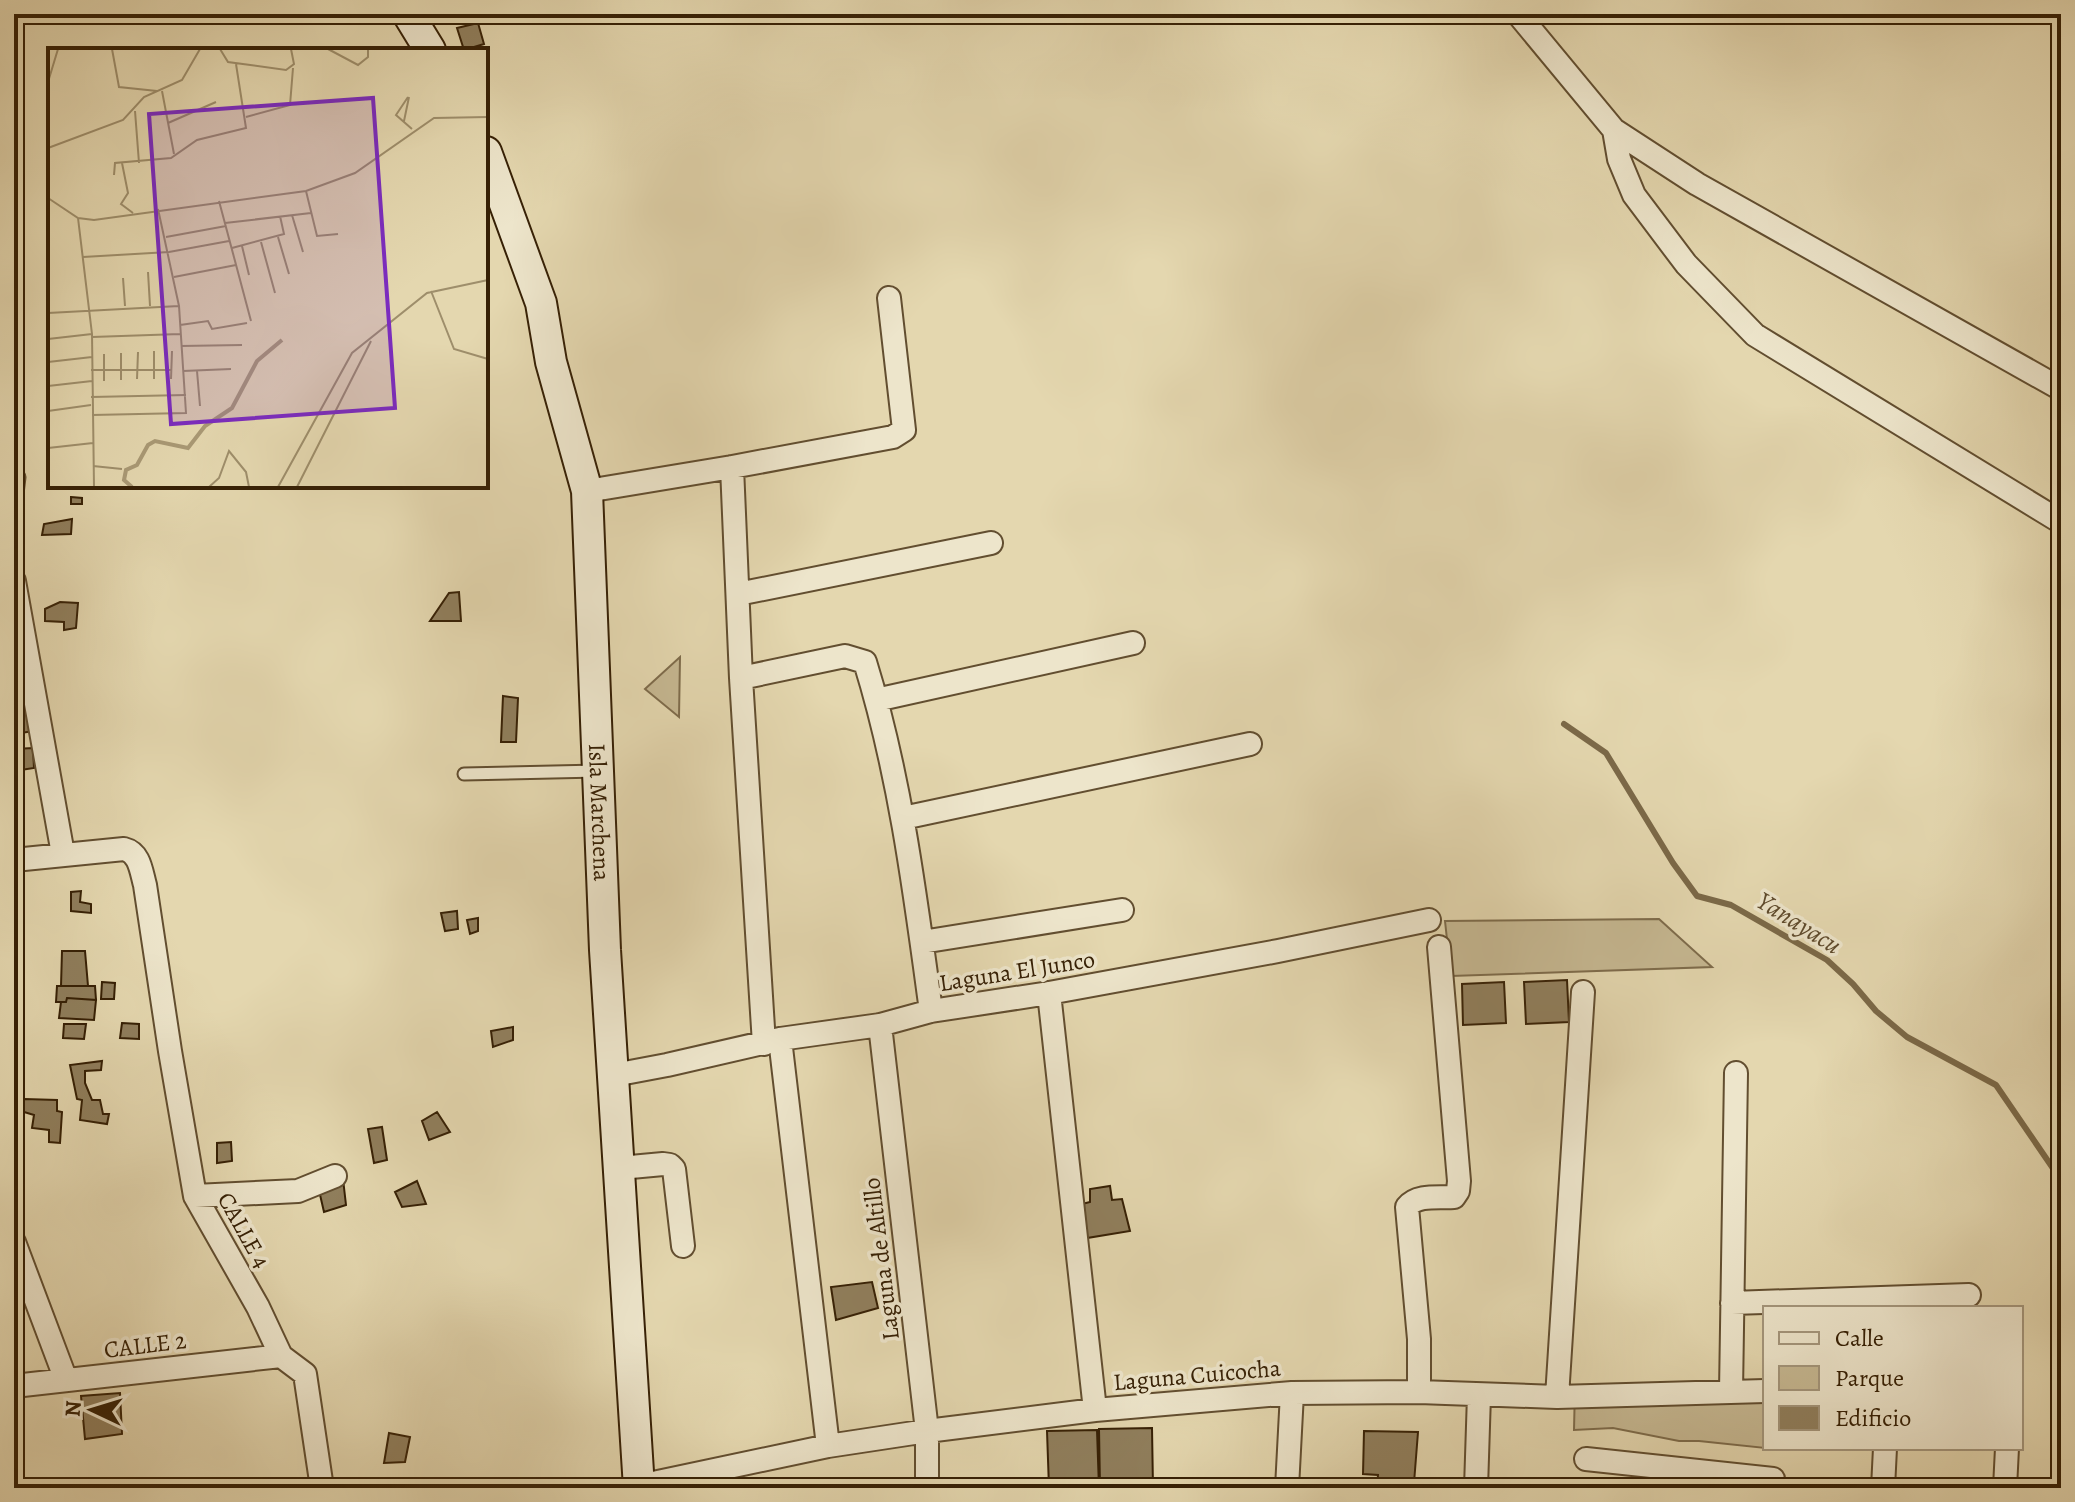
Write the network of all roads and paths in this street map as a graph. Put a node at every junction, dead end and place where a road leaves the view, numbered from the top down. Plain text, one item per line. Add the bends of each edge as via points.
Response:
1 (408, 14) edge
2 (1518, 14) edge
3 (429, 48) edge
4 (1614, 130) junction
5 (488, 157) edge
6 (889, 298) dead end
7 (2061, 389) edge
8 (732, 467) junction
9 (19, 477) dead end
10 (587, 491) junction
11 (14, 519) edge
12 (2061, 522) edge
13 (991, 543) dead end
14 (14, 581) edge
15 (738, 594) junction
16 (1133, 643) dead end
17 (741, 678) junction
18 (876, 700) junction
19 (1250, 744) dead end
20 (598, 771) junction
21 (464, 774) dead end
22 (903, 818) junction
23 (63, 854) junction
24 (14, 860) edge
25 (1122, 910) dead end
26 (1429, 920) dead end
27 (922, 942) junction
28 (1439, 947) dead end
29 (1583, 992) dead end
30 (1049, 993) junction
31 (931, 1011) junction
32 (880, 1025) junction
33 (772, 1041) junction
34 (1736, 1073) dead end
35 (614, 1075) junction
36 (620, 1168) junction
37 (335, 1176) dead end
38 (195, 1196) junction
39 (14, 1242) edge
40 (683, 1246) dead end
41 (1969, 1295) dead end
42 (1732, 1303) junction
43 (281, 1356) junction
44 (66, 1380) junction
45 (14, 1386) edge
46 (1763, 1391) edge
47 (1419, 1392) junction
48 (1731, 1392) junction
49 (1292, 1393) junction
50 (1479, 1395) junction
51 (1557, 1397) junction
52 (1095, 1410) junction
53 (927, 1431) junction
54 (828, 1446) junction
55 (1885, 1450) edge
56 (2007, 1450) edge
57 (1586, 1459) dead end
58 (1773, 1479) dead end
59 (1716, 1480) edge
60 (639, 1487) edge
61 (322, 1488) edge
62 (927, 1488) edge
63 (1287, 1488) edge
64 (1476, 1488) edge
65 (1883, 1488) edge
66 (2005, 1488) edge

1 - 3 street
2 - 4 street
4 - 7 street via 1697,184
4 - 12 street via 1634,195 1686,264 1755,335
5 - 10 street, Isla Marchena via 541,303 551,362
6 - 8 street via 904,430 893,437
8 - 10 street
8 - 15 street
9 - 11 lane
10 - 20 street, Isla Marchena
13 - 15 street
14 - 23 street
15 - 17 street
16 - 18 street
17 - 18 street via 845,656 865,662
17 - 33 street
18 - 22 street
19 - 22 street
20 - 21 lane
20 - 35 street, Isla Marchena
22 - 27 street
23 - 24 street
23 - 38 street, CALLE 4 via 128,850 138,860
25 - 27 street
26 - 30 street, Laguna El Junco
27 - 31 street
28 - 47 street via 1459,1186 1454,1197 1417,1199 1407,1207
29 - 51 street
30 - 31 street, Laguna El Junco
30 - 52 street
31 - 32 street, Laguna El Junco
32 - 33 street, Laguna El Junco
32 - 53 street, Laguna de Altillo
33 - 35 street, Laguna El Junco
33 - 54 street
34 - 42 street
35 - 36 street, Isla Marchena
36 - 40 street via 663,1164 674,1169
36 - 60 street, Isla Marchena
37 - 38 street via 298,1191
38 - 43 street, CALLE 4
39 - 44 street
41 - 42 street
42 - 48 street
43 - 44 street, CALLE 2
43 - 61 street, CALLE 4 via 305,1374
44 - 45 street, CALLE 2
46 - 48 street, Laguna Cuicocha
47 - 49 street, Laguna Cuicocha
47 - 50 street, Laguna Cuicocha
48 - 51 street, Laguna Cuicocha
49 - 52 street, Laguna Cuicocha
49 - 63 street
50 - 51 street, Laguna Cuicocha
50 - 64 street
52 - 53 street, Laguna Cuicocha
53 - 54 street, Laguna Cuicocha
53 - 62 street, Laguna de Altillo
54 - 60 street, Laguna Cuicocha
55 - 65 street
56 - 66 street
57 - 59 street
58 - 59 street

